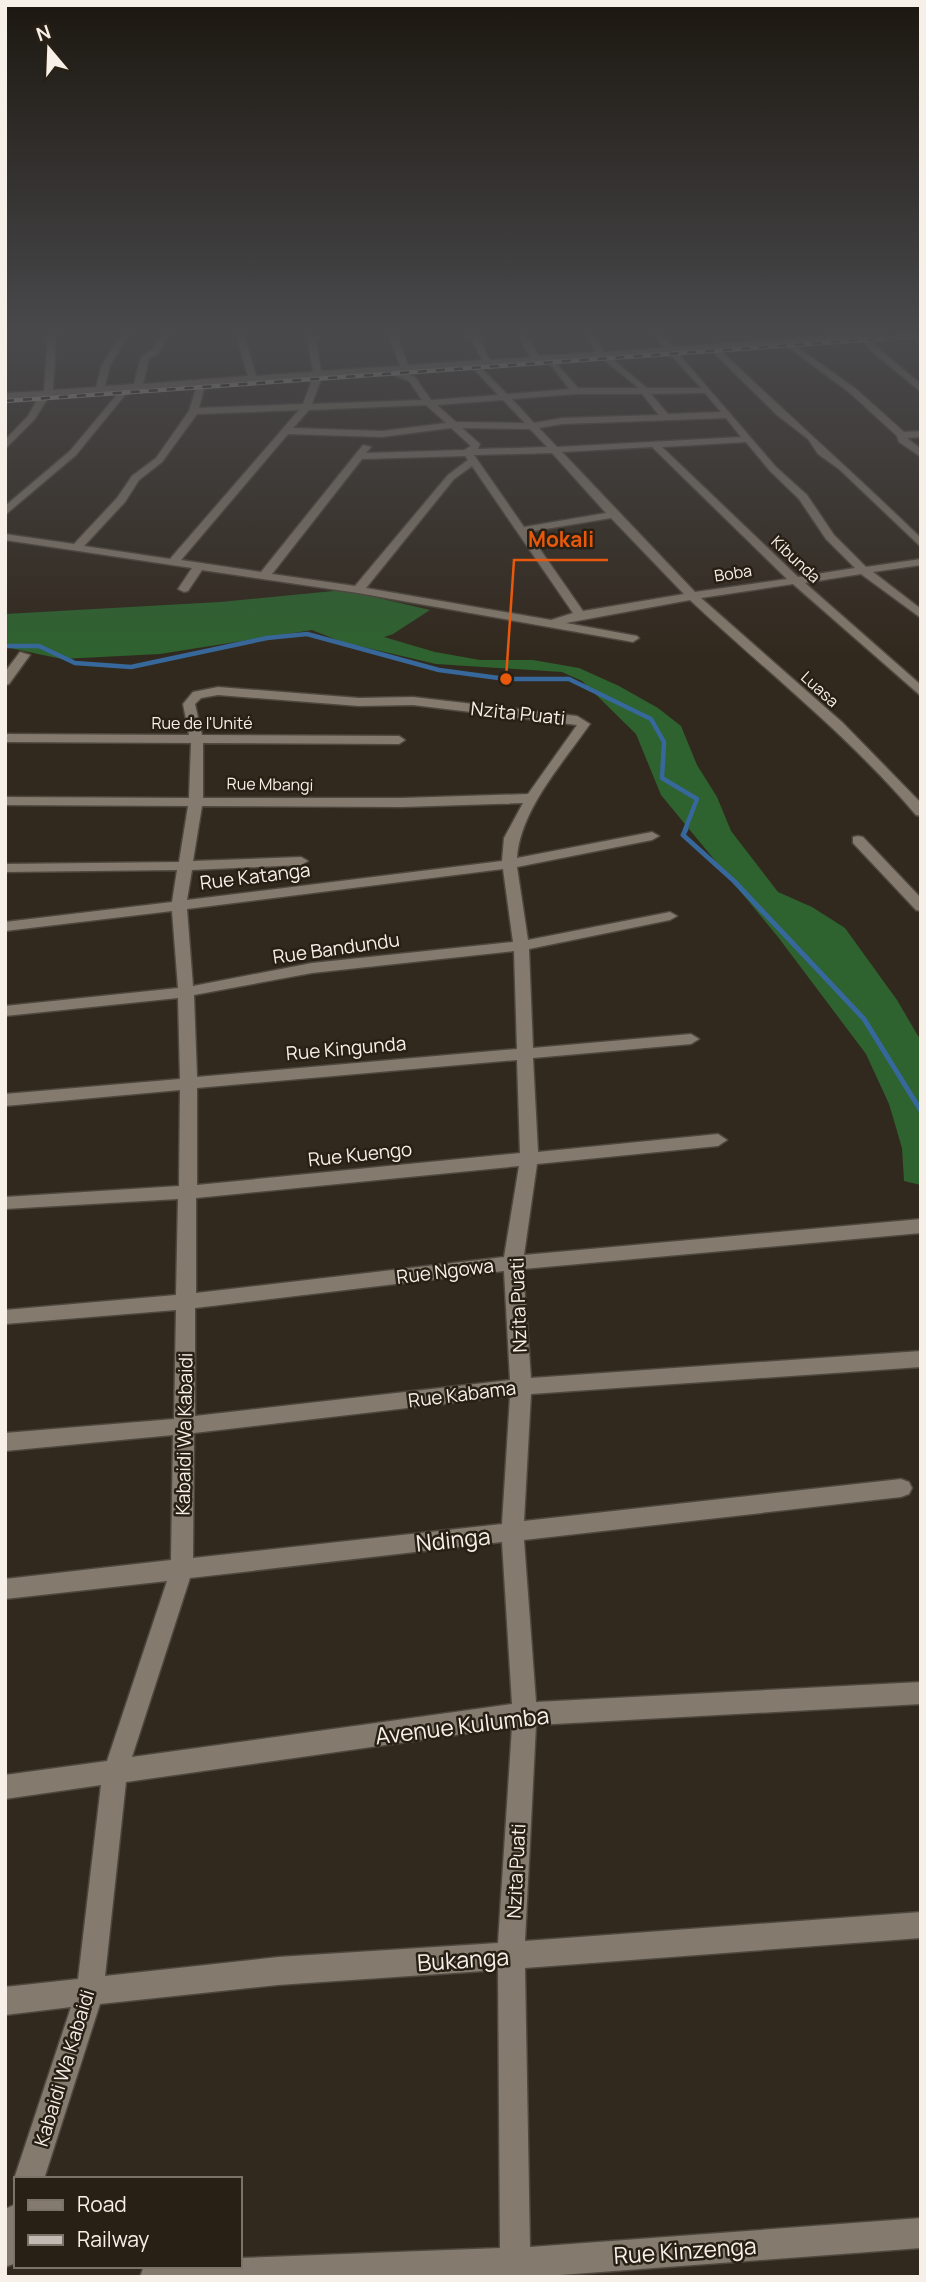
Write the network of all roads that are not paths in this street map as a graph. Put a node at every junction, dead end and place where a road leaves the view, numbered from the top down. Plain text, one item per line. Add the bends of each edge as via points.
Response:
1 (82, 441) edge
2 (172, 441) edge
3 (277, 441) edge
4 (368, 441) edge
5 (472, 441) edge
6 (547, 441) edge
7 (701, 441) edge
8 (750, 441) edge
9 (814, 441) edge
10 (904, 441) edge
11 (654, 444) junction
12 (555, 450) junction
13 (921, 454) edge
14 (359, 456) junction
15 (470, 456) junction
16 (5, 512) edge
17 (613, 515) junction
18 (523, 530) junction
19 (5, 537) edge
20 (921, 544) edge
21 (76, 548) junction
22 (174, 561) junction
23 (921, 562) edge
24 (198, 566) junction
25 (864, 571) junction
26 (264, 576) junction
27 (794, 579) junction
28 (184, 589) dead end
29 (358, 590) junction
30 (692, 596) junction
31 (580, 615) junction
32 (921, 615) edge
33 (552, 623) junction
34 (633, 638) dead end
35 (24, 655) dead end
36 (5, 680) edge
37 (218, 691) joint
38 (921, 692) edge
39 (5, 738) edge
40 (399, 740) dead end
41 (197, 741) junction
42 (534, 798) junction
43 (196, 800) junction
44 (5, 801) edge
45 (921, 812) edge
46 (652, 836) dead end
47 (858, 841) dead end
48 (302, 861) dead end
49 (509, 863) junction
50 (184, 866) junction
51 (5, 868) edge
52 (179, 905) junction
53 (921, 907) edge
54 (670, 916) dead end
55 (5, 927) edge
56 (521, 946) junction
57 (186, 992) junction
58 (5, 1011) edge
59 (691, 1039) dead end
60 (523, 1053) junction
61 (189, 1084) junction
62 (5, 1100) edge
63 (718, 1140) dead end
64 (529, 1159) junction
65 (188, 1192) junction
66 (5, 1203) edge
67 (921, 1226) edge
68 (513, 1263) junction
69 (185, 1302) junction
70 (5, 1317) edge
71 (921, 1359) edge
72 (522, 1387) junction
73 (185, 1426) junction
74 (5, 1442) edge
75 (901, 1488) dead end
76 (512, 1533) junction
77 (182, 1568) junction
78 (5, 1589) edge
79 (920, 1697) edge
80 (525, 1714) junction
81 (115, 1773) junction
82 (5, 1787) edge
83 (921, 1924) edge
84 (511, 1956) junction
85 (90, 1992) junction
86 (5, 2001) edge
87 (30, 2177) edge
88 (14, 2225) edge
89 (921, 2233) edge
90 (5, 2252) edge
91 (515, 2270) edge
92 (155, 2277) edge

1 - 16 street
2 - 21 street
3 - 22 street
4 - 14 street
5 - 15 street via 477,446
6 - 12 street, Luasa
7 - 11 street
8 - 25 street
9 - 20 street
10 - 13 street
11 - 12 street
11 - 27 street, Kibunda
12 - 15 street
12 - 17 street, Luasa
14 - 15 street
14 - 26 street
15 - 18 street
15 - 29 street
17 - 18 street
17 - 30 street, Luasa
18 - 31 street
19 - 21 street
21 - 22 street
22 - 24 street
23 - 25 street, Boba
24 - 26 street
24 - 28 street
25 - 27 street, Boba
25 - 32 street
26 - 29 street
27 - 30 street, Boba
27 - 38 street, Kibunda
29 - 33 street
30 - 31 street, Boba
30 - 45 street, Luasa via 879,764
31 - 33 street, Boba
33 - 34 street
35 - 36 street
37 - 41 street, Kabaidi Wa Kabaidi via 191,699
37 - 42 street, Nzita Puati via 359,702 413,701 573,719 583,724
39 - 41 street, Rue de l'Unité
40 - 41 street, Rue de l'Unité
41 - 43 street, Kabaidi Wa Kabaidi
42 - 43 street, Rue Mbangi via 391,805
42 - 49 street, Nzita Puati via 511,838
43 - 44 street, Rue Mbangi
43 - 50 street, Kabaidi Wa Kabaidi
46 - 49 street, Rue Katanga
47 - 53 street
48 - 50 street
49 - 52 street, Rue Katanga
49 - 56 street, Nzita Puati
50 - 51 street
50 - 52 street, Kabaidi Wa Kabaidi
52 - 55 street, Rue Katanga
52 - 57 street, Kabaidi Wa Kabaidi
54 - 56 street, Rue Bandundu
56 - 57 street, Rue Bandundu via 312,968
56 - 60 street, Nzita Puati
57 - 58 street, Rue Bandundu
57 - 61 street, Kabaidi Wa Kabaidi
59 - 60 street, Rue Kingunda
60 - 61 street, Rue Kingunda
60 - 64 street, Nzita Puati
61 - 62 street, Rue Kingunda
61 - 65 street, Kabaidi Wa Kabaidi
63 - 64 street, Rue Kuengo
64 - 65 street, Rue Kuengo
64 - 68 street, Nzita Puati
65 - 66 street, Rue Kuengo
65 - 69 street, Kabaidi Wa Kabaidi
67 - 68 street, Rue Ngowa
68 - 69 street, Rue Ngowa
68 - 72 street, Nzita Puati
69 - 70 street, Rue Ngowa
69 - 73 street, Kabaidi Wa Kabaidi
71 - 72 street, Rue Kabama
72 - 73 street, Rue Kabama
72 - 76 street, Nzita Puati
73 - 74 street, Rue Kabama
73 - 77 street, Kabaidi Wa Kabaidi
75 - 76 street, Ndinga
76 - 77 street, Ndinga
76 - 80 street, Nzita Puati
77 - 78 street, Ndinga
77 - 81 street, Kabaidi Wa Kabaidi
79 - 80 street, Avenue Kulumba
80 - 81 street, Avenue Kulumba
80 - 84 street, Nzita Puati
81 - 82 street, Avenue Kulumba
81 - 85 street, Kabaidi Wa Kabaidi
83 - 84 street, Bukanga
84 - 85 street, Bukanga via 278,1971
84 - 91 street, Nzita Puati
85 - 86 street, Bukanga
85 - 87 street, Kabaidi Wa Kabaidi
88 - 90 street
89 - 91 street, Rue Kinzenga
91 - 92 street, Rue Kinzenga

